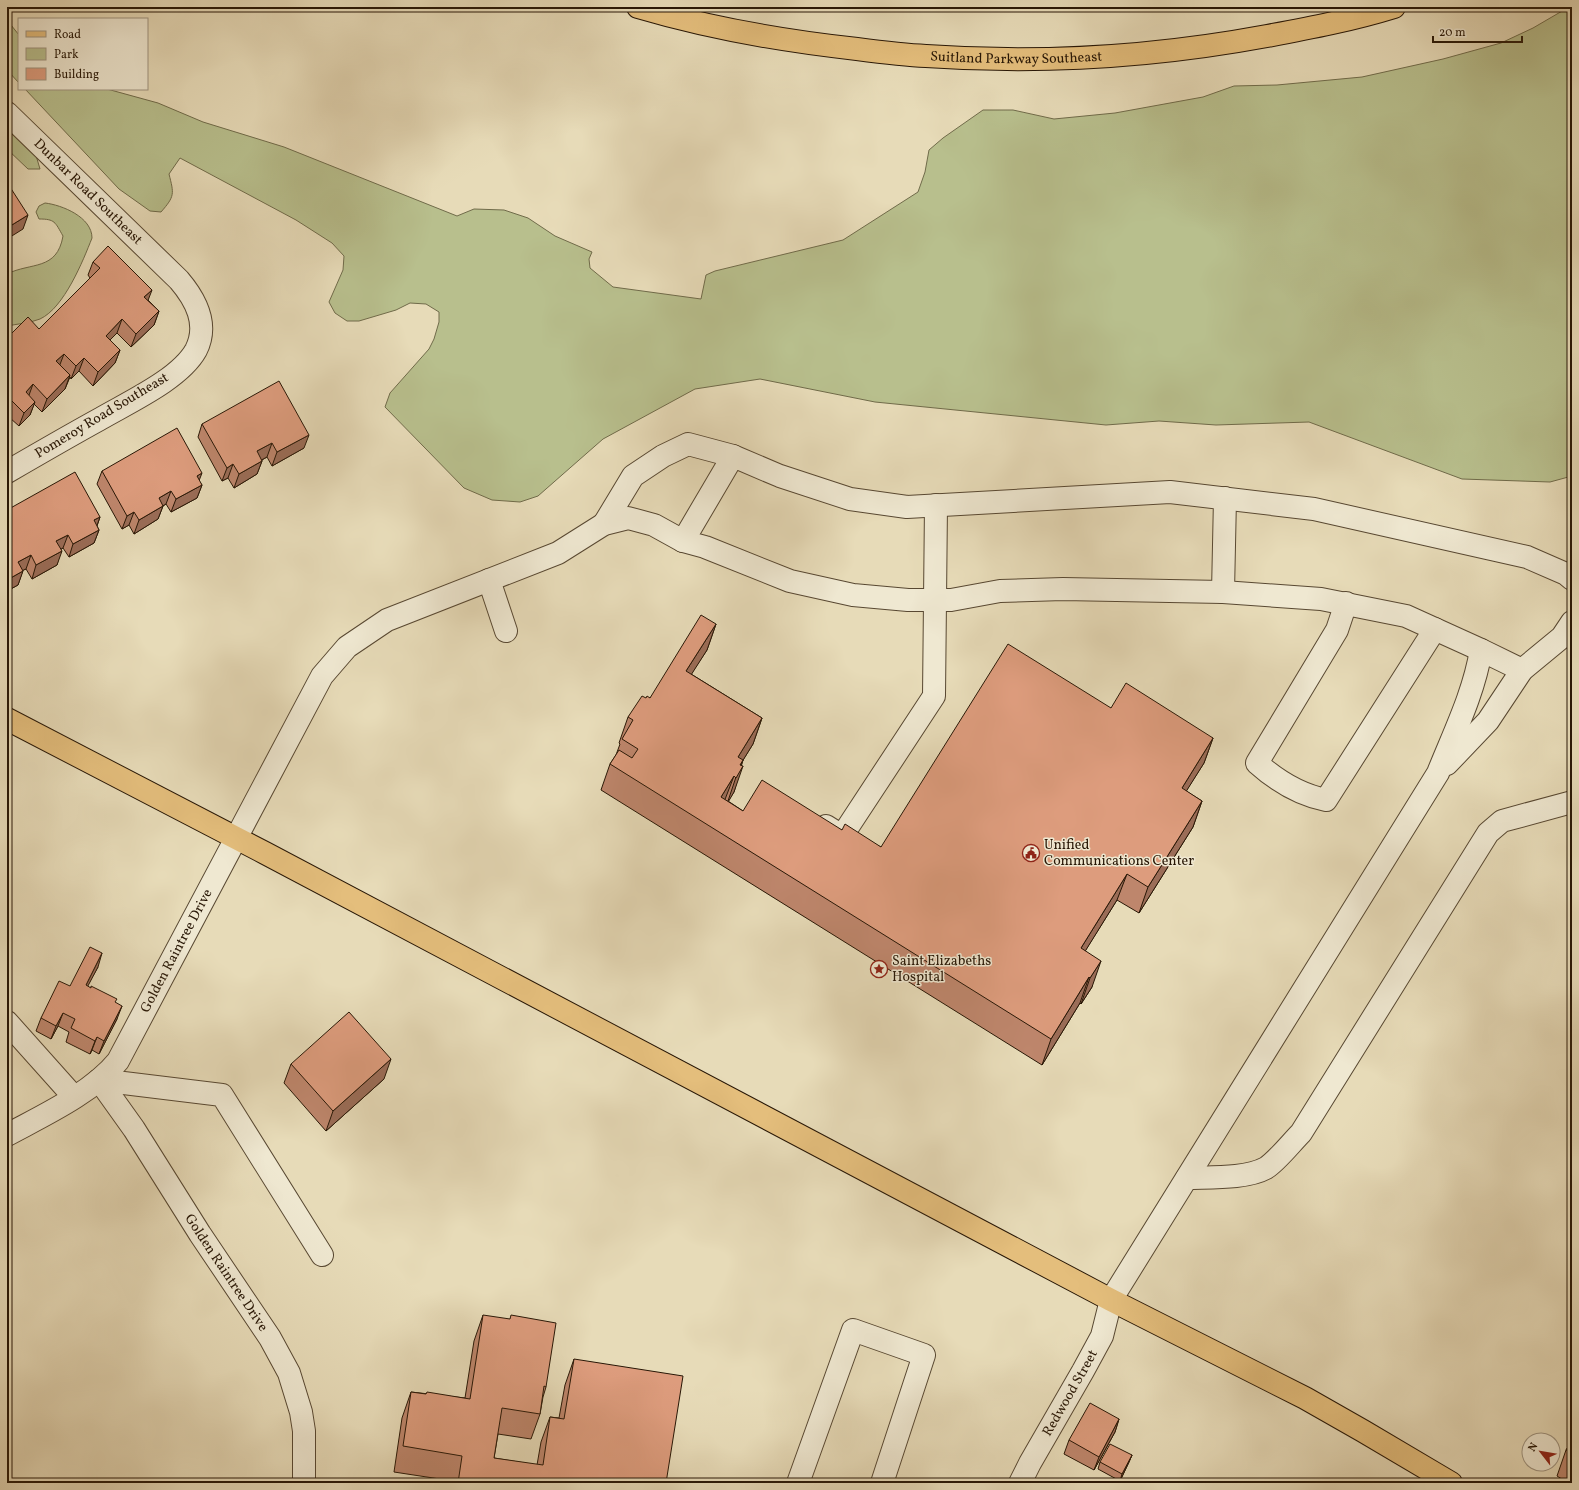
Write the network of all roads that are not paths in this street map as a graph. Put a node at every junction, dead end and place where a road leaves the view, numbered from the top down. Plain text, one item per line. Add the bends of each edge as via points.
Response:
1 (638, 7) edge
2 (1394, 7) edge
3 (7, 113) edge
4 (169, 270) joint
5 (733, 456) junction
6 (7, 472) edge
7 (1225, 498) junction
8 (936, 505) junction
9 (604, 524) junction
10 (683, 541) junction
11 (1572, 579) edge
12 (489, 580) junction
13 (1222, 592) junction
14 (935, 600) junction
15 (1346, 603) junction
16 (1572, 622) edge
17 (1435, 629) junction
18 (506, 631) dead end
19 (1481, 650) junction
20 (1522, 670) junction
21 (7, 719) edge
22 (1438, 773) junction
23 (1571, 800) edge
24 (811, 816) edge
25 (237, 838) junction
26 (7, 1022) edge
27 (100, 1080) junction
28 (74, 1097) junction
29 (7, 1135) edge
30 (1187, 1178) junction
31 (322, 1255) dead end
32 (1112, 1300) junction
33 (304, 1483) edge
34 (798, 1483) edge
35 (882, 1483) edge
36 (1020, 1483) edge
37 (1451, 1483) edge

1 - 2 main road, Suitland Parkway Southeast via 755,35 807,43 924,56 1036,59 1212,46 1326,25
3 - 4 street, Dunbar Road Southeast
4 - 6 street, Pomeroy Road Southeast via 187,289 202,322 199,341 190,358 163,383
5 - 8 street via 780,476 850,499 907,507
5 - 9 street via 688,444 663,456 633,476
5 - 10 street
7 - 8 street via 1170,492
7 - 11 street via 1314,509 1527,557
7 - 13 street
8 - 14 street
9 - 10 street via 628,518 654,525
9 - 12 street, Golden Raintree Drive via 558,553
10 - 14 street via 705,547 790,582 853,595
12 - 18 street
12 - 25 street, Golden Raintree Drive via 387,620 347,647 322,676
13 - 14 street via 1055,589 1000,591 951,600
13 - 15 street
14 - 24 street via 934,696 842,836
15 - 17 street via 1406,616
15 - 17 street via 1337,630 1257,763 1271,775 1312,797 1326,800
16 - 20 street via 1562,637
17 - 19 street
19 - 20 street
19 - 22 street via 1473,685
20 - 22 street via 1488,721
21 - 25 main road
22 - 30 street, Redwood Street
23 - 30 street via 1502,821 1488,833 1301,1133 1266,1168 1242,1176
25 - 27 street, Golden Raintree Drive via 118,1061
25 - 32 main road
26 - 28 street
27 - 28 street, Golden Raintree Drive
27 - 31 street via 222,1095
27 - 33 street, Golden Raintree Drive via 283,1361 301,1412 304,1431
28 - 29 street, Golden Raintree Drive
30 - 32 street, Redwood Street
32 - 36 street, Redwood Street via 1102,1336
32 - 37 main road via 1305,1398
34 - 35 street via 853,1330 924,1355

